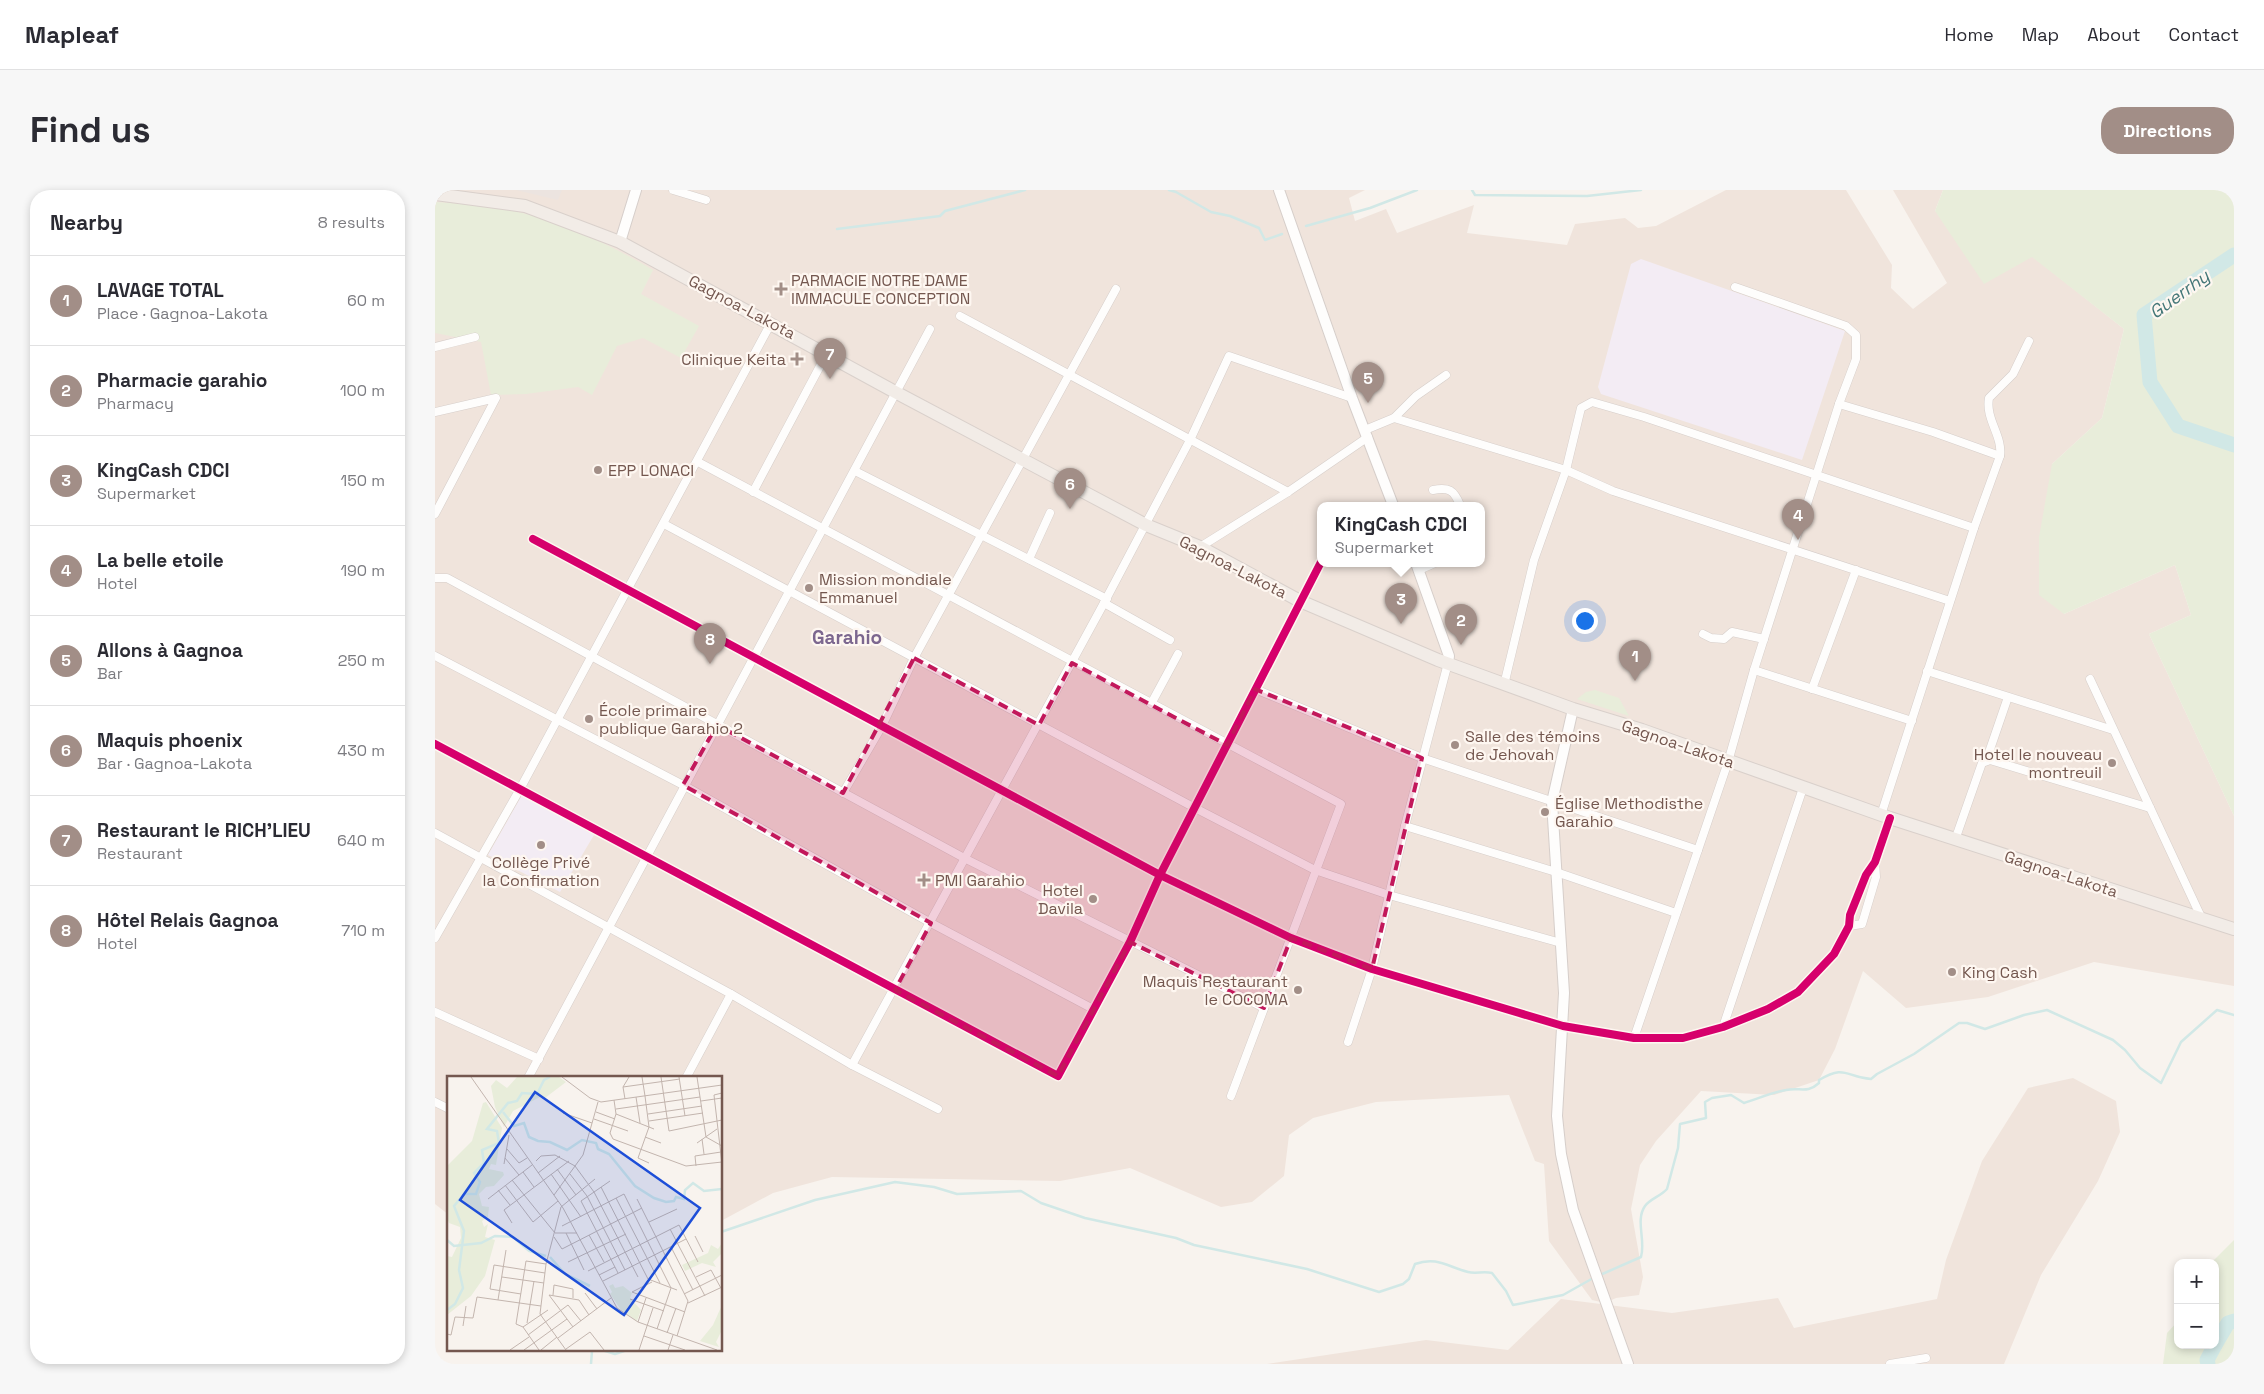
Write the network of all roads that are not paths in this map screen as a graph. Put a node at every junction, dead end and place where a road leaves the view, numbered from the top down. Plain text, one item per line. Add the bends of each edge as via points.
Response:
1 (636, 190) edge
2 (673, 190) edge
3 (1279, 190) edge
4 (435, 194) edge
5 (706, 200) dead end
6 (620, 242) junction
7 (1735, 288) dead end
8 (1116, 289) dead end
9 (960, 316) dead end
10 (771, 323) junction
11 (930, 328) dead end
12 (475, 337) dead end
13 (2029, 341) dead end
14 (435, 347) edge
15 (827, 353) junction
16 (1446, 375) dead end
17 (1069, 376) junction
18 (897, 393) junction
19 (1352, 398) junction
20 (1839, 404) junction
21 (435, 412) edge
22 (1394, 418) junction
23 (1366, 434) junction
24 (1190, 440) junction
25 (2000, 456) junction
26 (1024, 460) junction
27 (697, 462) junction
28 (1565, 470) junction
29 (855, 471) junction
30 (1816, 476) junction
31 (1433, 490) dead end
32 (753, 492) junction
33 (1288, 492) junction
34 (1392, 502) edge
35 (1459, 502) edge
36 (1050, 513) dead end
37 (435, 514) edge
38 (664, 524) junction
39 (1146, 525) junction
40 (1974, 528) junction
41 (823, 529) junction
42 (983, 535) junction
43 (533, 539) dead end
44 (1200, 547) junction
45 (1793, 550) junction
46 (1029, 559) junction
47 (1318, 567) edge
48 (1417, 567) edge
49 (1856, 570) junction
50 (435, 578) edge
51 (628, 590) junction
52 (789, 591) junction
53 (949, 597) junction
54 (1105, 601) junction
55 (1300, 601) junction
56 (1950, 601) junction
57 (1703, 634) dead end
58 (1764, 639) junction
59 (1170, 640) dead end
60 (1178, 654) dead end
61 (435, 656) edge
62 (754, 657) junction
63 (591, 658) junction
64 (914, 658) junction
65 (1073, 663) junction
66 (1447, 663) junction
67 (1754, 670) junction
68 (1927, 671) junction
69 (2090, 680) dead end
70 (1504, 685) junction
71 (1811, 689) junction
72 (1255, 690) junction
73 (2007, 697) junction
74 (1151, 704) junction
75 (1573, 709) junction
76 (558, 720) junction
77 (1912, 721) junction
78 (717, 725) junction
79 (1039, 725) junction
80 (882, 726) junction
81 (2113, 730) junction
82 (435, 744) edge
83 (1227, 746) junction
84 (1422, 758) junction
85 (1986, 761) junction
86 (1728, 762) junction
87 (683, 785) junction
88 (1803, 788) junction
89 (520, 789) junction
90 (1003, 791) junction
91 (843, 793) junction
92 (1552, 802) junction
93 (1195, 808) junction
94 (2150, 808) junction
95 (1885, 817) junction
96 (1405, 826) junction
97 (435, 833) edge
98 (1955, 840) junction
99 (1698, 850) junction
100 (646, 856) junction
101 (481, 859) junction
102 (966, 859) junction
103 (1875, 862) junction
104 (1315, 870) junction
105 (1556, 872) junction
106 (1160, 875) junction
107 (1389, 895) junction
108 (1676, 912) junction
109 (2202, 919) junction
110 (931, 923) junction
111 (438, 925) edge
112 (1849, 926) junction
113 (607, 928) junction
114 (2234, 929) edge
115 (435, 938) edge
116 (1291, 938) junction
117 (1130, 942) junction
118 (1561, 943) junction
119 (1372, 969) junction
120 (895, 990) junction
121 (731, 994) junction
122 (1264, 1008) junction
123 (1095, 1010) junction
124 (435, 1012) edge
125 (1563, 1026) junction
126 (1723, 1027) junction
127 (1634, 1038) junction
128 (1348, 1042) dead end
129 (539, 1059) junction
130 (852, 1065) junction
131 (529, 1076) edge
132 (687, 1076) edge
133 (1231, 1096) dead end
134 (435, 1102) edge
135 (447, 1108) edge
136 (938, 1108) dead end
137 (1926, 1358) dead end
138 (1628, 1364) edge
139 (1890, 1364) edge

1 - 6 street
2 - 5 street
3 - 19 street
4 - 6 main road, Gagnoa-Lakota via 525,206
6 - 10 main road, Gagnoa-Lakota
7 - 20 street via 1846,326 1856,335 1856,359
8 - 17 street
9 - 17 street
10 - 15 main road, Gagnoa-Lakota
10 - 27 street
11 - 18 street
12 - 14 street
13 - 25 street via 2013,374 1989,398 1989,417 2001,448
15 - 18 main road, Gagnoa-Lakota
15 - 32 street
16 - 22 street via 1416,396
17 - 24 street
17 - 26 street
18 - 26 main road, Gagnoa-Lakota
18 - 29 street
19 - 23 street
19 - 24 street via 1229,356
20 - 25 street
20 - 30 street
21 - 37 street via 497,398
22 - 23 street
22 - 28 street
23 - 33 street
23 - 34 street
24 - 33 street
24 - 39 street
25 - 40 street
26 - 39 main road, Gagnoa-Lakota
26 - 42 street
27 - 32 street
27 - 38 street
28 - 30 street via 1581,408 1592,402
28 - 45 street via 1613,491
28 - 70 street via 1534,560
29 - 41 street
29 - 42 street
30 - 40 street
30 - 45 street
31 - 35 street via 1450,489
32 - 41 street
33 - 44 street
36 - 46 street
38 - 51 street
38 - 52 street
39 - 44 main road, Gagnoa-Lakota
39 - 54 street
40 - 56 street
41 - 52 street
41 - 53 street
42 - 46 street
42 - 53 street
43 - 51 street
44 - 55 main road, Gagnoa-Lakota
45 - 49 street
45 - 58 street
46 - 54 street
47 - 55 street
48 - 66 street via 1449,656
49 - 56 street
49 - 71 street
50 - 63 street via 447,578
51 - 62 street
51 - 63 street
52 - 62 street
52 - 64 street
53 - 64 street
53 - 65 street
54 - 59 street
54 - 65 street
55 - 66 main road, Gagnoa-Lakota
55 - 72 street
56 - 68 street
57 - 58 street via 1724,640 1732,632 1741,632
58 - 67 street
60 - 74 street
61 - 76 street
62 - 78 street
62 - 80 street
63 - 76 street
63 - 78 street
64 - 79 street
64 - 80 street
65 - 74 street
65 - 79 street
66 - 70 main road, Gagnoa-Lakota
66 - 84 street
67 - 71 street
67 - 86 street
68 - 73 street
68 - 77 street
69 - 81 street
70 - 75 main road, Gagnoa-Lakota
71 - 77 street
72 - 83 street
72 - 84 street
73 - 81 street
73 - 85 street
74 - 83 street
75 - 86 main road, Gagnoa-Lakota
75 - 92 street
76 - 87 street
76 - 89 street
77 - 95 street
78 - 87 street
78 - 91 street
79 - 90 street
79 - 93 street
80 - 90 street
80 - 91 street
81 - 94 street
82 - 89 street
83 - 93 street
83 - 104 street via 1341,804
84 - 92 street
84 - 96 street
85 - 94 street
85 - 98 street via 1982,763
86 - 88 main road, Gagnoa-Lakota
86 - 99 street
87 - 100 street
87 - 110 street
88 - 95 main road, Gagnoa-Lakota
88 - 126 street
89 - 100 street
89 - 101 street
90 - 102 street
90 - 106 street
91 - 102 street
92 - 99 street
92 - 105 street
93 - 104 street
93 - 106 street
94 - 109 street
95 - 98 main road, Gagnoa-Lakota
95 - 103 street
96 - 105 street
96 - 107 street
97 - 101 street
98 - 109 main road, Gagnoa-Lakota
99 - 108 street
100 - 113 street
100 - 120 street
101 - 111 street
101 - 113 street
102 - 110 street
102 - 117 street
103 - 112 street via 1866,875 1850,915
103 - 112 street via 1876,876 1861,924
104 - 107 street
104 - 116 street
105 - 108 street
105 - 118 street
106 - 116 street
106 - 117 street
107 - 118 street
107 - 119 street
108 - 127 street
109 - 114 main road, Gagnoa-Lakota
110 - 120 street
110 - 123 street
111 - 115 street
112 - 126 street via 1834,954 1798,992 1768,1009
113 - 121 street
113 - 129 street
116 - 119 street
116 - 122 street
117 - 122 street
117 - 123 street
118 - 125 street
119 - 125 street
119 - 128 street
120 - 123 street via 1058,1076
120 - 130 street
121 - 130 street
121 - 132 street
122 - 133 street
124 - 129 street
125 - 127 street
125 - 138 street via 1557,1116 1567,1186
126 - 127 street via 1683,1038
129 - 131 street
130 - 136 street
134 - 135 street
137 - 139 street

